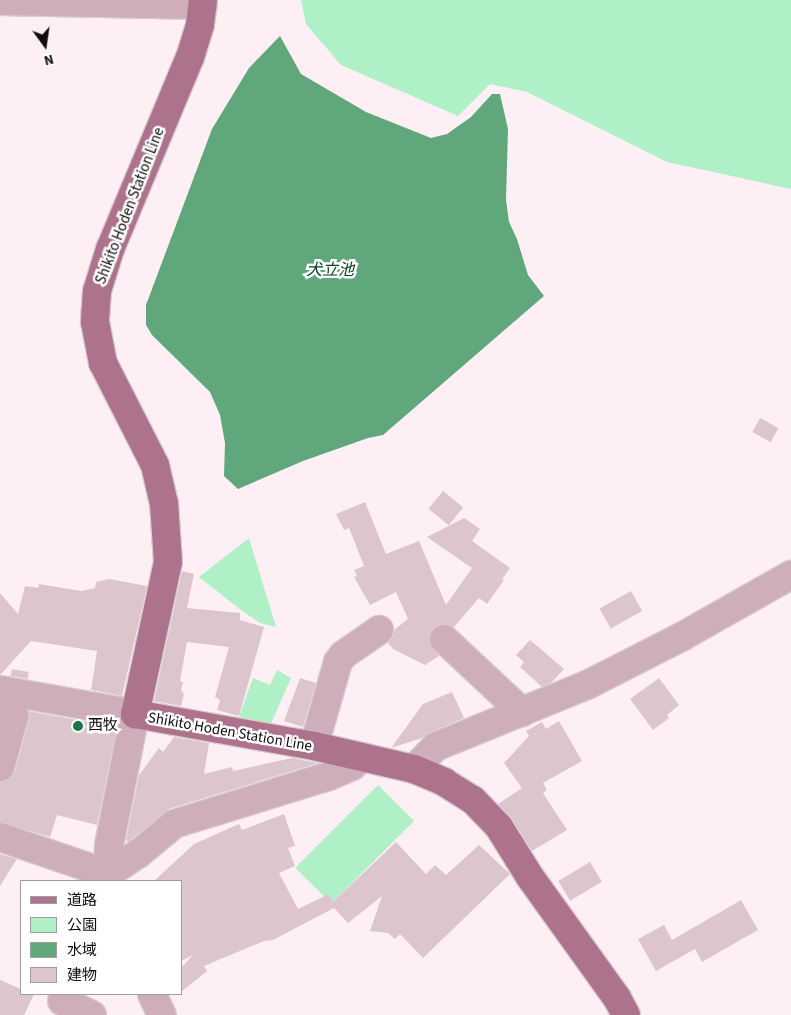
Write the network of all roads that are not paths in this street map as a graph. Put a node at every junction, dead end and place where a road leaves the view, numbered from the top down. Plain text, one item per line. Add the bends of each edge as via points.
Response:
1 (0, 1) edge
2 (203, 2) edge
3 (791, 575) edge
4 (379, 630) dead end
5 (444, 639) dead end
6 (1, 691) edge
7 (522, 712) junction
8 (135, 714) junction
9 (314, 746) junction
10 (362, 757) junction
11 (0, 767) edge
12 (414, 769) junction
13 (0, 837) edge
14 (106, 878) edge
15 (152, 995) edge
16 (61, 1003) edge
17 (92, 1015) edge
18 (162, 1015) edge
19 (626, 1015) edge

1 - 2 street
2 - 8 main road, Shikito Hoden Station Line via 190,57 110,249 97,290 95,322 103,363 155,465 164,503 168,562
3 - 7 street via 587,685
4 - 9 street via 338,662
5 - 7 street
6 - 8 street
6 - 11 street via 2,701 14,716
7 - 12 street via 435,747
8 - 9 main road, Shikito Hoden Station Line
8 - 14 street via 109,845
9 - 10 main road, Shikito Hoden Station Line
10 - 12 main road, Shikito Hoden Station Line
10 - 14 street via 352,766 329,776 174,824
12 - 19 main road, Shikito Hoden Station Line via 473,800 500,827 530,877
13 - 14 street
15 - 18 street
16 - 17 street

